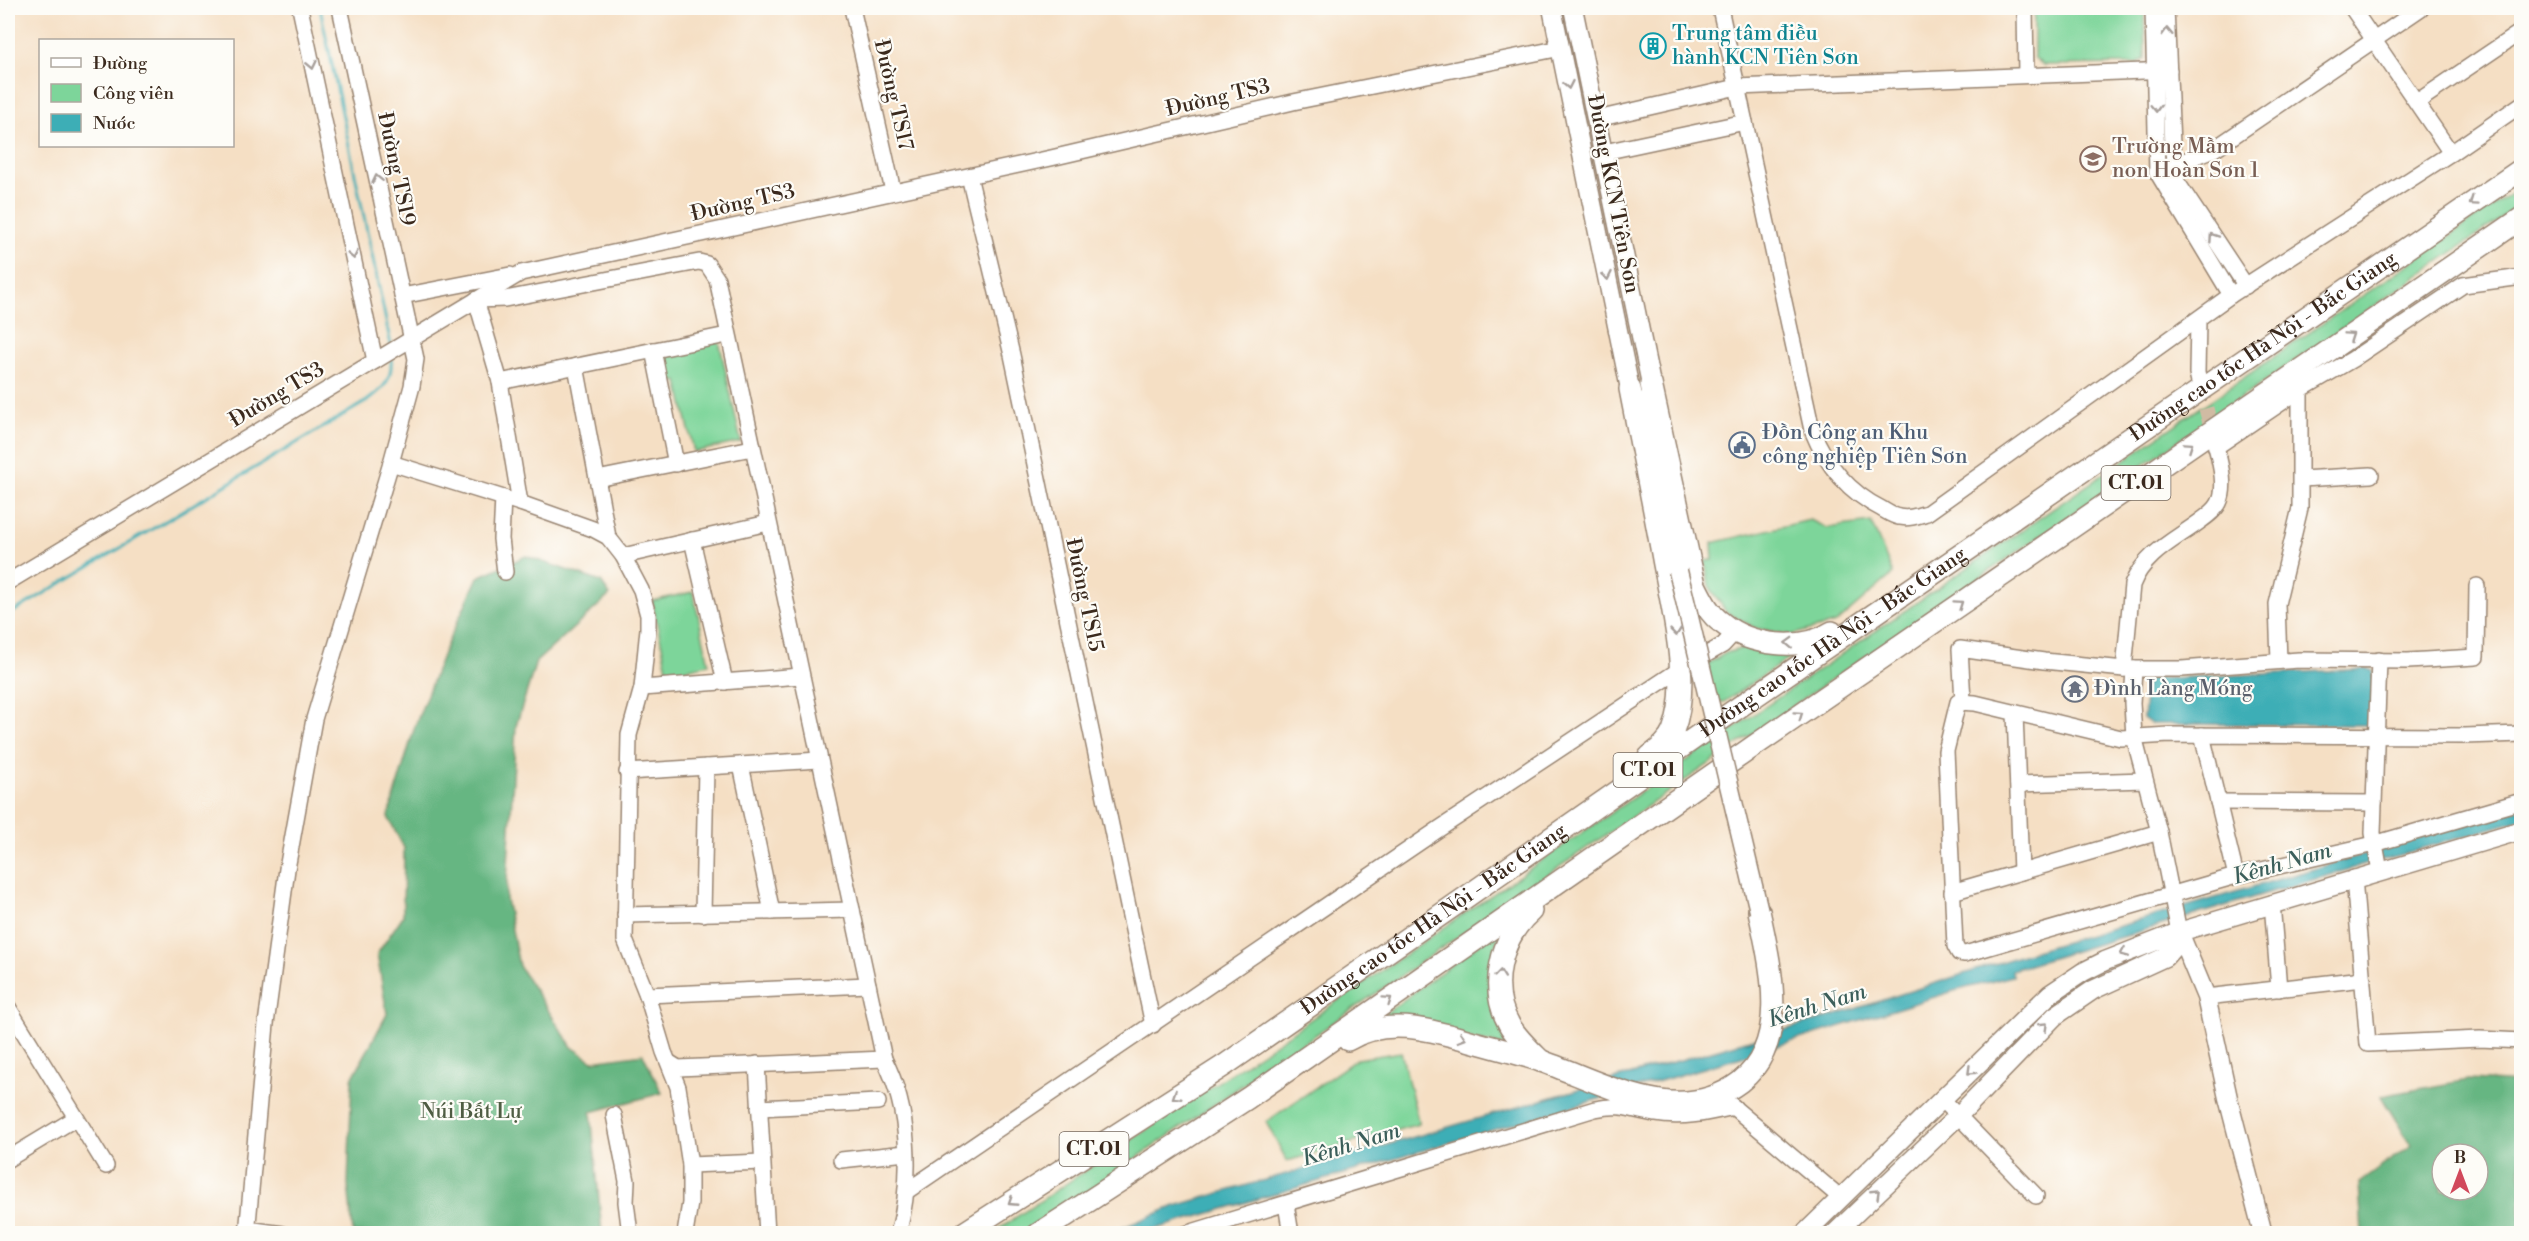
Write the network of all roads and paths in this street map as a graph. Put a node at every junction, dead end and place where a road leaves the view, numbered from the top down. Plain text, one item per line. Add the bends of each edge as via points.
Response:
1 (300, 8) edge
2 (340, 8) edge
3 (852, 8) edge
4 (1552, 8) edge
5 (1573, 8) edge
6 (1720, 8) edge
7 (2025, 8) edge
8 (2153, 8) edge
9 (2166, 8) edge
10 (2352, 8) edge
11 (2421, 8) edge
12 (2522, 31) edge
13 (2374, 40) junction
14 (1581, 44) junction
15 (1561, 48) junction
16 (2162, 70) junction
17 (2026, 75) junction
18 (1737, 87) junction
19 (2417, 102) junction
20 (2522, 104) edge
21 (1597, 119) junction
22 (1745, 122) junction
23 (1604, 152) junction
24 (2451, 153) junction
25 (2175, 166) junction
26 (2522, 169) edge
27 (2157, 172) junction
28 (969, 176) junction
29 (893, 191) junction
30 (2522, 218) edge
31 (521, 273) junction
32 (2522, 277) edge
33 (2246, 286) junction
34 (2231, 295) junction
35 (402, 296) junction
36 (476, 300) junction
37 (2198, 321) junction
38 (727, 335) junction
39 (406, 342) junction
40 (653, 350) junction
41 (375, 361) junction
42 (576, 366) junction
43 (500, 382) junction
44 (1651, 384) junction
45 (2200, 386) tunnel mouth
46 (1630, 389) junction
47 (2300, 390) junction
48 (1650, 432) junction
49 (752, 448) junction
50 (391, 463) junction
51 (676, 464) junction
52 (2371, 475) dead end
53 (2072, 477) junction
54 (597, 479) junction
55 (2301, 479) junction
56 (503, 498) junction
57 (520, 503) junction
58 (768, 523) junction
59 (608, 537) junction
60 (692, 540) junction
61 (623, 556) junction
62 (505, 572) dead end
63 (8, 582) edge
64 (2477, 586) dead end
65 (1735, 632) junction
66 (2379, 660) junction
67 (2279, 661) junction
68 (2129, 669) junction
69 (1679, 670) junction
70 (801, 676) junction
71 (725, 682) junction
72 (642, 688) junction
73 (1963, 701) junction
74 (2015, 713) junction
75 (2378, 734) junction
76 (2522, 734) edge
77 (2202, 735) junction
78 (2134, 737) junction
79 (1751, 748) junction
80 (819, 760) junction
81 (741, 765) junction
82 (706, 767) junction
83 (627, 772) junction
84 (2145, 780) junction
85 (2018, 784) junction
86 (2522, 801) edge
87 (2218, 802) junction
88 (2374, 803) junction
89 (2522, 830) edge
90 (2159, 831) junction
91 (2375, 846) junction
92 (2380, 871) junction
93 (2021, 872) junction
94 (2236, 876) junction
95 (2354, 878) junction
96 (1952, 892) junction
97 (2172, 900) junction
98 (2272, 903) junction
99 (852, 910) junction
100 (1759, 910) joint
101 (772, 912) junction
102 (703, 914) junction
103 (625, 915) junction
104 (2179, 932) junction
105 (2363, 979) junction
106 (868, 985) junction
107 (2279, 988) junction
108 (647, 995) junction
109 (2206, 998) junction
110 (8, 1007) edge
111 (1153, 1025) junction
112 (2522, 1041) edge
113 (884, 1059) junction
114 (1541, 1061) junction
115 (670, 1063) junction
116 (757, 1064) junction
117 (1225, 1065) junction
118 (1942, 1099) junction
119 (1726, 1100) junction
120 (878, 1102) dead end
121 (759, 1108) junction
122 (614, 1115) dead end
123 (1958, 1116) junction
124 (76, 1118) junction
125 (906, 1153) junction
126 (8, 1159) edge
127 (841, 1160) dead end
128 (762, 1162) junction
129 (690, 1165) junction
130 (106, 1166) dead end
131 (907, 1191) junction
132 (2036, 1196) dead end
133 (1841, 1198) junction
134 (1286, 1204) junction
135 (1824, 1214) junction
136 (1060, 1219) junction
137 (247, 1231) edge
138 (1839, 1232) edge
139 (283, 1233) edge
140 (630, 1233) edge
141 (685, 1233) edge
142 (767, 1233) edge
143 (898, 1233) edge
144 (962, 1233) edge
145 (1038, 1233) edge
146 (1185, 1233) edge
147 (1291, 1233) edge
148 (1804, 1233) edge
149 (2263, 1233) edge

1 -> 41 street
35 -> 2 street, Đường TS19
3 - 29 street, Đường TS17
4 - 15 main road, Đường KCN Tiên Sơn
5 - 14 main road, Đường KCN Tiên Sơn
6 - 18 street
7 - 17 street
8 - 16 street
16 -> 9 street
10 - 13 street
11 - 13 street
12 - 19 street
13 - 19 street
13 - 25 street via 2214,149
14 - 15 main road
14 - 21 main road, Đường KCN Tiên Sơn
15 - 28 street, Đường TS3 via 1293,102
15 -> 46 main road, Đường KCN Tiên Sơn
16 - 17 street
16 - 25 street
16 -> 27 street
17 - 18 street
18 - 21 street
18 - 22 street
19 - 24 street
20 - 24 street
21 - 23 main road, Đường KCN Tiên Sơn
22 - 23 street
22 - 37 street via 1812,430 1820,451 1848,487 1896,517 1926,513
23 - 44 main road, Đường KCN Tiên Sơn
24 - 33 street
25 - 27 street
33 -> 25 street via 2177,182
26 -> 53 highway, Đường cao tốc Hà Nội - Bắc Giang / CT.01
27 - 34 street
28 - 29 street, Đường TS3
28 - 111 street, Đường TS15 via 1014,367
29 - 31 street, Đường TS3
79 -> 30 highway, Đường cao tốc Hà Nội - Bắc Giang / CT.01
31 - 35 street
31 - 36 street, Đường TS3
32 - 47 street via 2463,285
33 - 34 street
34 - 37 street
35 - 39 street, Đường TS19
36 - 38 street via 505,299 699,262 707,264 717,279
36 - 39 street, Đường TS3
36 - 43 street
37 - 45 street
38 - 40 street
38 - 49 street
39 - 41 street, Đường TS3
39 - 50 street, Đường TS19 via 416,359
40 - 42 street
40 - 51 street
41 - 63 street, Đường TS3
42 - 43 street
42 - 54 street
43 - 57 street
44 - 48 main road, Đường KCN Tiên Sơn
44 - 65 highway via 1695,585 1704,604
46 - 48 main road, Đường KCN Tiên Sơn
46 -> 69 highway via 1674,622
47 - 55 street
47 - 68 street via 2215,442 2221,479 2219,502 2207,516 2160,548 2135,577
48 - 100 main road, bridge via 1678,571
49 - 51 street
49 - 58 street
50 - 56 street
50 - 137 street, Đường TS19 via 314,719 287,869 266,1024
51 - 54 street
52 - 55 street
53 -> 65 highway via 2013,507 1829,634 1793,644
53 - 117 highway, Đường cao tốc Hà Nội - Bắc Giang / CT.01
54 - 59 street
55 - 67 street via 2300,508 2277,604
56 - 57 street
56 - 62 street via 501,539
57 - 59 street
58 - 60 street
58 - 70 street
59 - 61 street
60 - 61 street
60 - 71 street
61 - 72 street via 641,590 648,615
64 - 66 street via 2476,657
65 - 69 street via 1723,645
66 - 67 street
66 - 75 street
67 - 68 street
68 - 73 street via 1960,649
68 - 78 street
69 - 111 street
69 - 117 highway via 1678,708 1667,742 1293,1007
70 - 71 street
70 - 80 street
71 - 72 street
72 - 83 street via 629,735
73 - 74 street
73 - 96 street via 1958,702 1946,751
74 - 78 street via 2101,734
74 - 85 street
75 - 76 street
75 - 77 street
75 - 88 street
77 - 78 street
77 - 87 street
78 - 84 street
114 -> 79 highway via 1510,1026 1499,989 1500,970 1512,931 1529,913 1674,812
136 -> 79 highway, Đường cao tốc Hà Nội - Bắc Giang / CT.01 via 1248,1098
80 - 81 street
80 - 99 street
81 - 82 street
81 - 101 street
82 - 83 street
82 - 102 street
83 - 103 street
84 - 85 street
84 - 90 street
85 - 93 street
86 - 91 street
87 - 88 street
87 - 94 street
88 - 91 street
89 - 92 main road
90 - 93 street
90 - 97 street
91 - 92 street
91 - 94 street
92 - 95 main road
93 - 96 street
94 - 97 street
95 - 98 main road
95 - 105 street
96 - 97 street via 1955,946 1965,954
97 - 104 street
98 - 104 main road
98 - 107 street
99 - 101 street
99 - 106 street
100 - 119 highway via 1771,979 1772,1020 1760,1056
101 - 102 street
102 - 103 street
103 - 108 street via 625,940
104 - 109 main road
104 -> 118 main road via 2105,961 2065,983
123 -> 104 main road via 2055,1016 2093,990 2165,957
105 - 107 street
105 - 112 street via 2368,1044
106 - 108 street
106 - 113 street
107 - 109 street
108 - 115 street
109 - 149 main road
110 - 124 street
111 - 131 street
113 - 116 street
113 - 125 street via 895,1080
114 - 119 highway via 1646,1098 1689,1103
136 -> 114 highway via 1178,1154 1361,1031 1383,1027 1430,1030
115 - 116 street via 678,1068
115 - 129 street via 678,1087
116 - 121 street
117 -> 144 highway, Đường cao tốc Hà Nội - Bắc Giang / CT.01
118 - 123 street
118 - 133 main road
119 - 133 street
119 - 134 street via 1699,1115 1655,1114 1615,1105 1596,1109
120 - 121 street
121 - 128 street
122 - 140 street via 627,1181
123 - 132 street
138 -> 123 main road
124 - 126 street
124 - 130 street
125 - 127 street
125 - 131 street
128 - 129 street
128 - 142 street
129 - 141 street
131 - 143 street
133 - 135 main road
134 - 146 street
134 - 147 street
135 - 138 street
135 - 148 main road
136 - 145 highway, Đường cao tốc Hà Nội - Bắc Giang / CT.01
137 - 139 street

